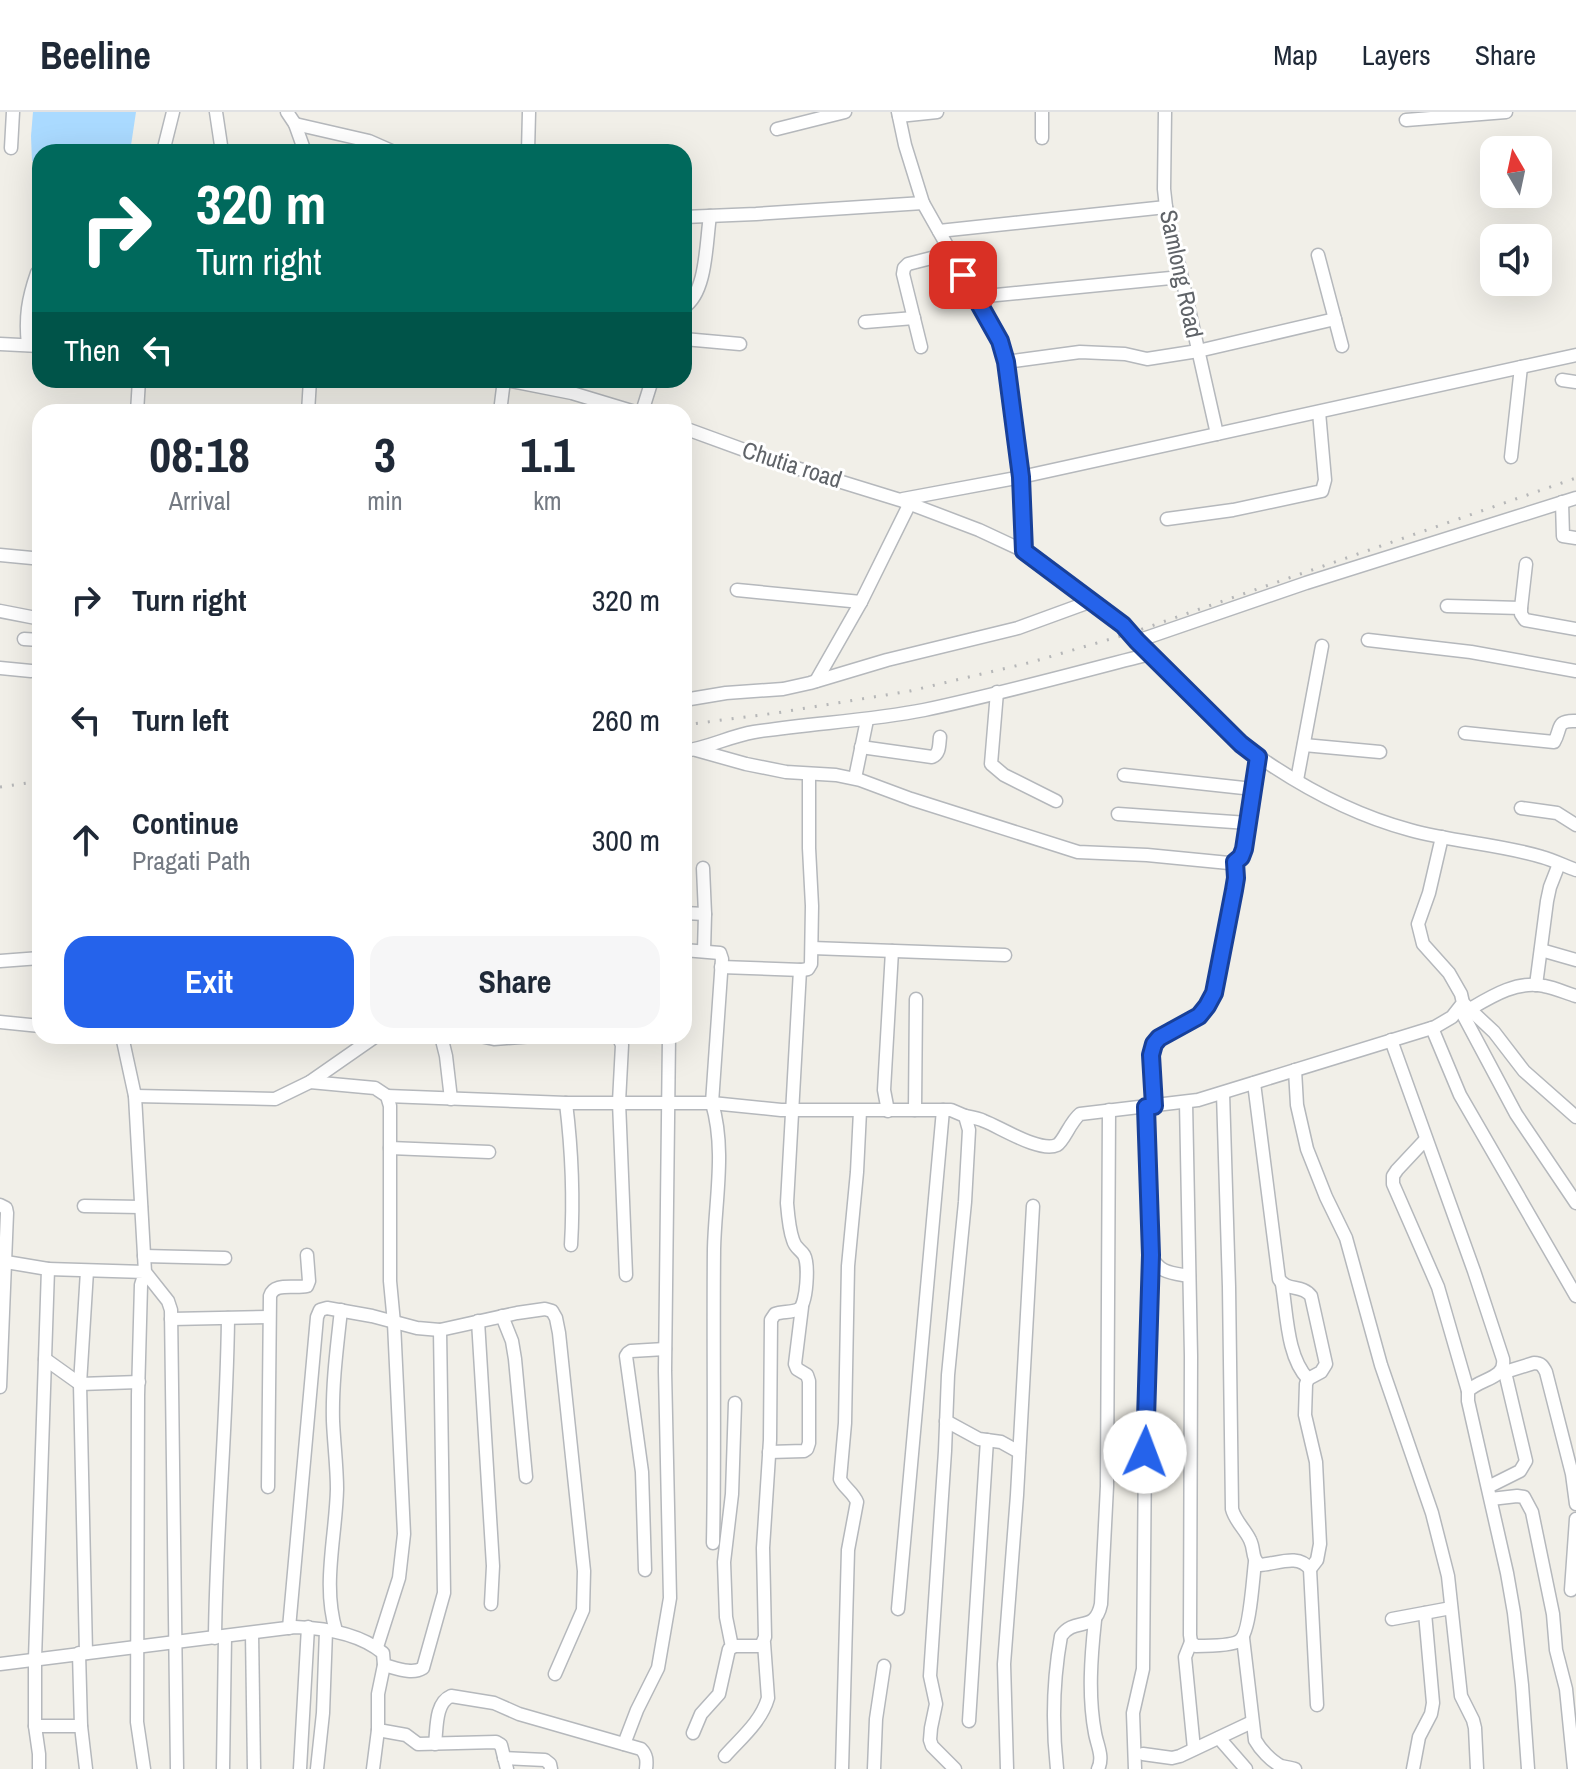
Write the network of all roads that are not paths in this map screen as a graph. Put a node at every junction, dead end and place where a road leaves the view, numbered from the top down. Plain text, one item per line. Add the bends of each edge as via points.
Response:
1 (13, 112) edge
2 (173, 112) edge
3 (216, 112) edge
4 (287, 112) edge
5 (529, 112) edge
6 (845, 112) edge
7 (937, 112) edge
8 (1042, 112) edge
9 (1165, 112) edge
10 (1506, 112) edge
11 (898, 114) edge
12 (1406, 120) dead end
13 (295, 124) junction
14 (777, 129) dead end
15 (1042, 138) dead end
16 (165, 144) edge
17 (221, 144) edge
18 (302, 144) edge
19 (376, 144) edge
20 (528, 144) edge
21 (11, 148) dead end
22 (923, 203) junction
23 (1166, 207) junction
24 (710, 216) junction
25 (692, 217) edge
26 (939, 231) junction
27 (951, 253) junction
28 (1318, 255) dead end
29 (1181, 277) junction
30 (32, 289) edge
31 (976, 297) junction
32 (692, 300) edge
33 (914, 318) junction
34 (1335, 319) junction
35 (865, 322) dead end
36 (32, 340) edge
37 (692, 340) edge
38 (0, 344) edge
39 (740, 344) dead end
40 (32, 345) edge
41 (1342, 346) dead end
42 (921, 347) dead end
43 (1198, 351) junction
44 (1576, 355) edge
45 (1006, 362) junction
46 (1521, 367) junction
47 (546, 388) edge
48 (608, 404) edge
49 (1319, 412) junction
50 (692, 431) edge
51 (1217, 434) junction
52 (1511, 457) dead end
53 (1021, 477) junction
54 (1576, 498) edge
55 (905, 501) junction
56 (1562, 502) junction
57 (1167, 519) dead end
58 (1576, 538) edge
59 (1024, 551) junction
60 (0, 555) edge
61 (32, 558) dead end
62 (1526, 564) dead end
63 (737, 590) dead end
64 (1092, 601) junction
65 (861, 602) junction
66 (1447, 606) dead end
67 (1521, 608) junction
68 (0, 611) edge
69 (32, 617) edge
70 (1576, 629) edge
71 (24, 639) dead end
72 (32, 640) edge
73 (1368, 640) dead end
74 (1137, 641) junction
75 (1322, 646) dead end
76 (1150, 654) junction
77 (0, 668) edge
78 (31, 671) dead end
79 (1576, 671) edge
80 (816, 681) junction
81 (997, 692) junction
82 (692, 699) edge
83 (867, 720) junction
84 (1576, 721) edge
85 (1465, 733) dead end
86 (940, 737) dead end
87 (1304, 745) junction
88 (861, 747) junction
89 (692, 749) edge
90 (692, 750) edge
91 (1380, 752) dead end
92 (1258, 757) junction
93 (809, 774) junction
94 (1124, 775) dead end
95 (855, 778) junction
96 (1297, 780) junction
97 (1253, 789) junction
98 (1056, 801) dead end
99 (1521, 808) dead end
100 (1118, 814) dead end
101 (1248, 823) junction
102 (1576, 825) edge
103 (1442, 837) junction
104 (1235, 862) junction
105 (1559, 864) junction
106 (703, 868) dead end
107 (1576, 870) edge
108 (692, 913) edge
109 (705, 914) junction
110 (812, 948) junction
111 (692, 950) edge
112 (1541, 950) junction
113 (704, 951) junction
114 (892, 951) junction
115 (1005, 955) dead end
116 (32, 959) edge
117 (1576, 960) edge
118 (0, 961) edge
119 (721, 967) junction
120 (800, 970) junction
121 (1536, 985) junction
122 (1576, 996) edge
123 (916, 999) dead end
124 (1464, 1007) junction
125 (0, 1022) edge
126 (32, 1025) edge
127 (1432, 1028) junction
128 (1391, 1040) junction
129 (124, 1044) edge
130 (359, 1044) edge
131 (443, 1044) edge
132 (622, 1044) edge
133 (669, 1044) edge
134 (1295, 1070) junction
135 (310, 1082) junction
136 (1254, 1083) junction
137 (1223, 1093) junction
138 (135, 1096) junction
139 (387, 1096) junction
140 (451, 1099) junction
141 (619, 1102) junction
142 (1186, 1102) junction
143 (566, 1103) junction
144 (668, 1103) junction
145 (712, 1103) junction
146 (1150, 1106) junction
147 (793, 1110) junction
148 (915, 1110) junction
149 (943, 1110) junction
150 (1109, 1110) junction
151 (860, 1111) junction
152 (888, 1111) junction
153 (965, 1116) junction
154 (1576, 1117) edge
155 (1426, 1139) junction
156 (390, 1148) junction
157 (489, 1152) dead end
158 (1576, 1203) edge
159 (0, 1205) edge
160 (84, 1206) dead end
161 (1033, 1206) dead end
162 (141, 1207) junction
163 (571, 1245) dead end
164 (307, 1255) dead end
165 (1151, 1255) junction
166 (144, 1256) junction
167 (225, 1258) dead end
168 (6, 1262) junction
169 (48, 1269) junction
170 (87, 1271) junction
171 (145, 1272) junction
172 (626, 1275) dead end
173 (1189, 1276) junction
174 (1282, 1284) junction
175 (1576, 1296) edge
176 (802, 1307) junction
177 (341, 1310) junction
178 (502, 1316) junction
179 (269, 1317) junction
180 (228, 1318) junction
181 (171, 1319) junction
182 (478, 1321) junction
183 (394, 1323) junction
184 (440, 1330) junction
185 (665, 1349) junction
186 (45, 1359) junction
187 (1505, 1370) junction
188 (1308, 1379) junction
189 (139, 1382) junction
190 (80, 1384) junction
191 (0, 1387) edge
192 (1468, 1391) junction
193 (735, 1403) dead end
194 (946, 1421) junction
195 (987, 1440) junction
196 (769, 1452) junction
197 (1019, 1452) junction
198 (526, 1477) dead end
199 (268, 1487) dead end
200 (1489, 1493) junction
201 (1576, 1504) edge
202 (1576, 1519) edge
203 (713, 1543) dead end
204 (1255, 1562) junction
205 (1310, 1569) junction
206 (645, 1570) dead end
207 (1574, 1590) edge
208 (1548, 1593) junction
209 (491, 1604) dead end
210 (1451, 1608) junction
211 (898, 1609) dead end
212 (1425, 1613) junction
213 (1392, 1619) dead end
214 (1095, 1620) junction
215 (308, 1627) junction
216 (289, 1628) junction
217 (331, 1631) junction
218 (252, 1633) junction
219 (220, 1637) junction
220 (1243, 1638) junction
221 (175, 1642) junction
222 (1191, 1642) junction
223 (764, 1643) junction
224 (139, 1646) junction
225 (377, 1647) junction
226 (732, 1647) junction
227 (82, 1653) junction
228 (35, 1659) junction
229 (0, 1664) edge
230 (384, 1665) junction
231 (884, 1666) dead end
232 (555, 1674) dead end
233 (1317, 1705) dead end
234 (969, 1721) dead end
235 (1252, 1722) junction
236 (35, 1726) junction
237 (81, 1726) junction
238 (378, 1730) junction
239 (693, 1733) dead end
240 (1219, 1738) junction
241 (435, 1744) junction
242 (624, 1744) junction
243 (1194, 1749) junction
244 (1143, 1754) dead end
245 (725, 1756) dead end
246 (505, 1763) edge
247 (39, 1769) edge
248 (86, 1769) edge
249 (144, 1769) edge
250 (177, 1769) edge
251 (223, 1769) edge
252 (254, 1769) edge
253 (300, 1769) edge
254 (317, 1769) edge
255 (373, 1769) edge
256 (551, 1769) edge
257 (646, 1769) edge
258 (842, 1769) edge
259 (874, 1769) edge
260 (955, 1769) edge
261 (1007, 1769) edge
262 (1057, 1769) edge
263 (1098, 1769) edge
264 (1135, 1769) edge
265 (1246, 1769) edge
266 (1295, 1769) edge
267 (1413, 1769) edge
268 (1477, 1769) edge
269 (1528, 1769) edge
270 (1574, 1769) edge

1 - 21 street
2 - 16 street
3 - 17 street
4 - 13 street
5 - 20 street
6 - 14 street
7 - 11 street
8 - 15 street
9 - 23 street, Samlong Road
10 - 12 street
11 - 22 street
13 - 18 street
13 - 19 street
22 - 24 street
22 - 26 street
23 - 26 street
23 - 29 street, Samlong Road
24 - 25 street
24 - 32 street via 700,286
26 - 27 street
27 - 31 street
27 - 33 street via 904,268
28 - 34 street
29 - 31 street
29 - 43 street, Samlong Road
30 - 36 street via 26,327
31 - 45 street
33 - 35 street
33 - 42 street
34 - 41 street
34 - 43 street
37 - 39 street
38 - 40 street
43 - 45 street via 1147,359 1080,352
43 - 51 street, Samlong Road
44 - 46 street
45 - 53 street
46 - 49 street
46 - 52 street
47 - 48 street
49 - 51 street
49 - 57 street via 1322,491
50 - 55 street, Chutia road
51 - 53 street
53 - 55 street
53 - 59 street
54 - 56 street
55 - 59 street, Chutia road
55 - 65 street
56 - 58 street via 1563,536
56 - 74 street
59 - 64 street, Chutia road
60 - 61 street
62 - 67 street
63 - 65 street
64 - 74 street, Chutia road
64 - 80 street via 1018,628
65 - 80 street
66 - 67 street
67 - 70 street via 1525,620
68 - 69 street
71 - 72 street
73 - 79 street
74 - 76 street, Chutia road
75 - 87 street
76 - 81 street
76 - 92 street, Chutia road
77 - 78 street
80 - 82 street
81 - 83 street
81 - 98 street via 991,764
83 - 88 street
83 - 89 street via 757,731
84 - 85 street via 1562,723 1554,742
86 - 88 street via 932,757
87 - 91 street
87 - 96 street
88 - 95 street
90 - 93 street
92 - 96 street, Chutia road
92 - 97 street
93 - 95 street
93 - 110 street
94 - 97 street
95 - 104 street via 1078,852
96 - 103 street, Chutia road via 1371,817
97 - 101 street
99 - 102 street via 1557,813
100 - 101 street
101 - 104 street via 1244,849
103 - 105 street, Chutia road
103 - 124 street via 1418,924 1423,944 1449,973
104 - 146 street via 1214,993 1199,1016 1154,1044
105 - 107 street, Chutia road
105 - 112 street via 1547,901
106 - 109 street
108 - 109 street
109 - 113 street
110 - 114 street
110 - 120 street via 811,964
111 - 113 street
112 - 117 street
112 - 121 street
113 - 119 street via 720,953
114 - 115 street
114 - 152 street via 884,1090
116 - 118 street
119 - 120 street
119 - 145 street
120 - 147 street
121 - 122 street
121 - 124 street
123 - 148 street
124 - 127 street
124 - 154 street
124 - 158 street via 1516,1114
125 - 126 street
127 - 128 street
127 - 175 street via 1460,1095
128 - 134 street
128 - 155 street
129 - 138 street
130 - 135 street
131 - 140 street
132 - 141 street
133 - 144 street
134 - 136 street
134 - 210 street via 1307,1149 1346,1238 1381,1365 1432,1513
135 - 138 street via 275,1099
135 - 139 street via 375,1088
136 - 137 street
136 - 174 street
137 - 142 street
137 - 204 street via 1232,1509 1253,1545
138 - 162 street
139 - 140 street
139 - 156 street
140 - 143 street
141 - 143 street
141 - 144 street
141 - 172 street
142 - 146 street
142 - 173 street
143 - 163 street via 574,1201
144 - 145 street
144 - 185 street
145 - 147 street
145 - 203 street via 719,1141
146 - 150 street
146 - 165 street
147 - 151 street
147 - 176 street via 787,1203 792,1239 807,1263
148 - 149 street
148 - 152 street
149 - 153 street
149 - 211 street
150 - 153 street via 1080,1114 1052,1146
150 - 214 street via 1107,1486 1101,1604
151 - 152 street
151 - 258 street via 840,1479 857,1502 848,1550
153 - 194 street via 966,1188
155 - 187 street
155 - 192 street via 1397,1170 1393,1184 1438,1287
156 - 157 street
156 - 183 street
159 - 168 street via 7,1213
160 - 162 street
161 - 197 street
162 - 166 street
164 - 179 street via 307,1286 275,1287
165 - 173 street via 1161,1270
165 - 264 street via 1143,1669 1133,1713
166 - 167 street
166 - 171 street
168 - 169 street
168 - 191 street
169 - 170 street
169 - 186 street
170 - 171 street
170 - 190 street
171 - 181 street via 168,1301
171 - 189 street
173 - 222 street
174 - 188 street via 1293,1355
174 - 188 street via 1311,1296 1326,1364
176 - 196 street via 782,1311 771,1320
176 - 196 street via 795,1364 809,1381 809,1443 804,1451
177 - 183 street
177 - 216 street via 320,1310 317,1317
177 - 217 street via 333,1421 337,1489
178 - 182 street
178 - 198 street via 515,1359
178 - 232 street via 552,1311 559,1333 584,1571 583,1610
179 - 180 street
179 - 199 street
180 - 181 street
180 - 219 street via 215,1591
181 - 221 street
182 - 184 street
182 - 209 street
183 - 184 street
183 - 225 street via 404,1534 399,1578
184 - 230 street via 444,1593 423,1668 412,1672
185 - 206 street via 631,1351 626,1356 642,1472
185 - 242 street via 670,1598 658,1668
186 - 190 street
186 - 228 street
187 - 192 street
187 - 200 street via 1526,1461
187 - 201 street via 1543,1366
188 - 205 street via 1305,1415 1316,1462 1320,1544
189 - 190 street
189 - 224 street
190 - 227 street
192 - 200 street
193 - 226 street via 724,1562
194 - 195 street
194 - 260 street via 930,1676 936,1704 930,1740
195 - 197 street
195 - 234 street
196 - 223 street
197 - 261 street via 1004,1664
200 - 208 street via 1528,1502
200 - 269 street via 1514,1613
202 - 207 street
204 - 205 street via 1302,1561
204 - 220 street
205 - 233 street
207 - 208 street
208 - 270 street
210 - 212 street
210 - 268 street via 1461,1696 1475,1728
212 - 213 street
212 - 267 street via 1433,1703
214 - 262 street via 1066,1629 1061,1636 1053,1709
214 - 263 street via 1090,1667 1101,1755
215 - 216 street
215 - 217 street
215 - 253 street
216 - 218 street
217 - 225 street
217 - 254 street
218 - 219 street
218 - 252 street
219 - 221 street
219 - 251 street
220 - 222 street via 1204,1646
220 - 235 street
221 - 224 street
221 - 250 street
222 - 243 street via 1185,1657
223 - 226 street
223 - 245 street via 766,1706
224 - 227 street
224 - 249 street via 137,1722
225 - 230 street
226 - 239 street via 719,1694
227 - 228 street
227 - 237 street
228 - 229 street
228 - 236 street
230 - 238 street
231 - 259 street
235 - 240 street
235 - 266 street via 1259,1746 1283,1767
236 - 237 street
236 - 247 street
237 - 248 street
238 - 241 street via 406,1735 418,1744
238 - 255 street
240 - 243 street
240 - 265 street
241 - 242 street via 440,1710 451,1696 494,1703
241 - 246 street via 496,1742
242 - 257 street via 645,1753
243 - 244 street via 1172,1758
246 - 256 street via 545,1760

